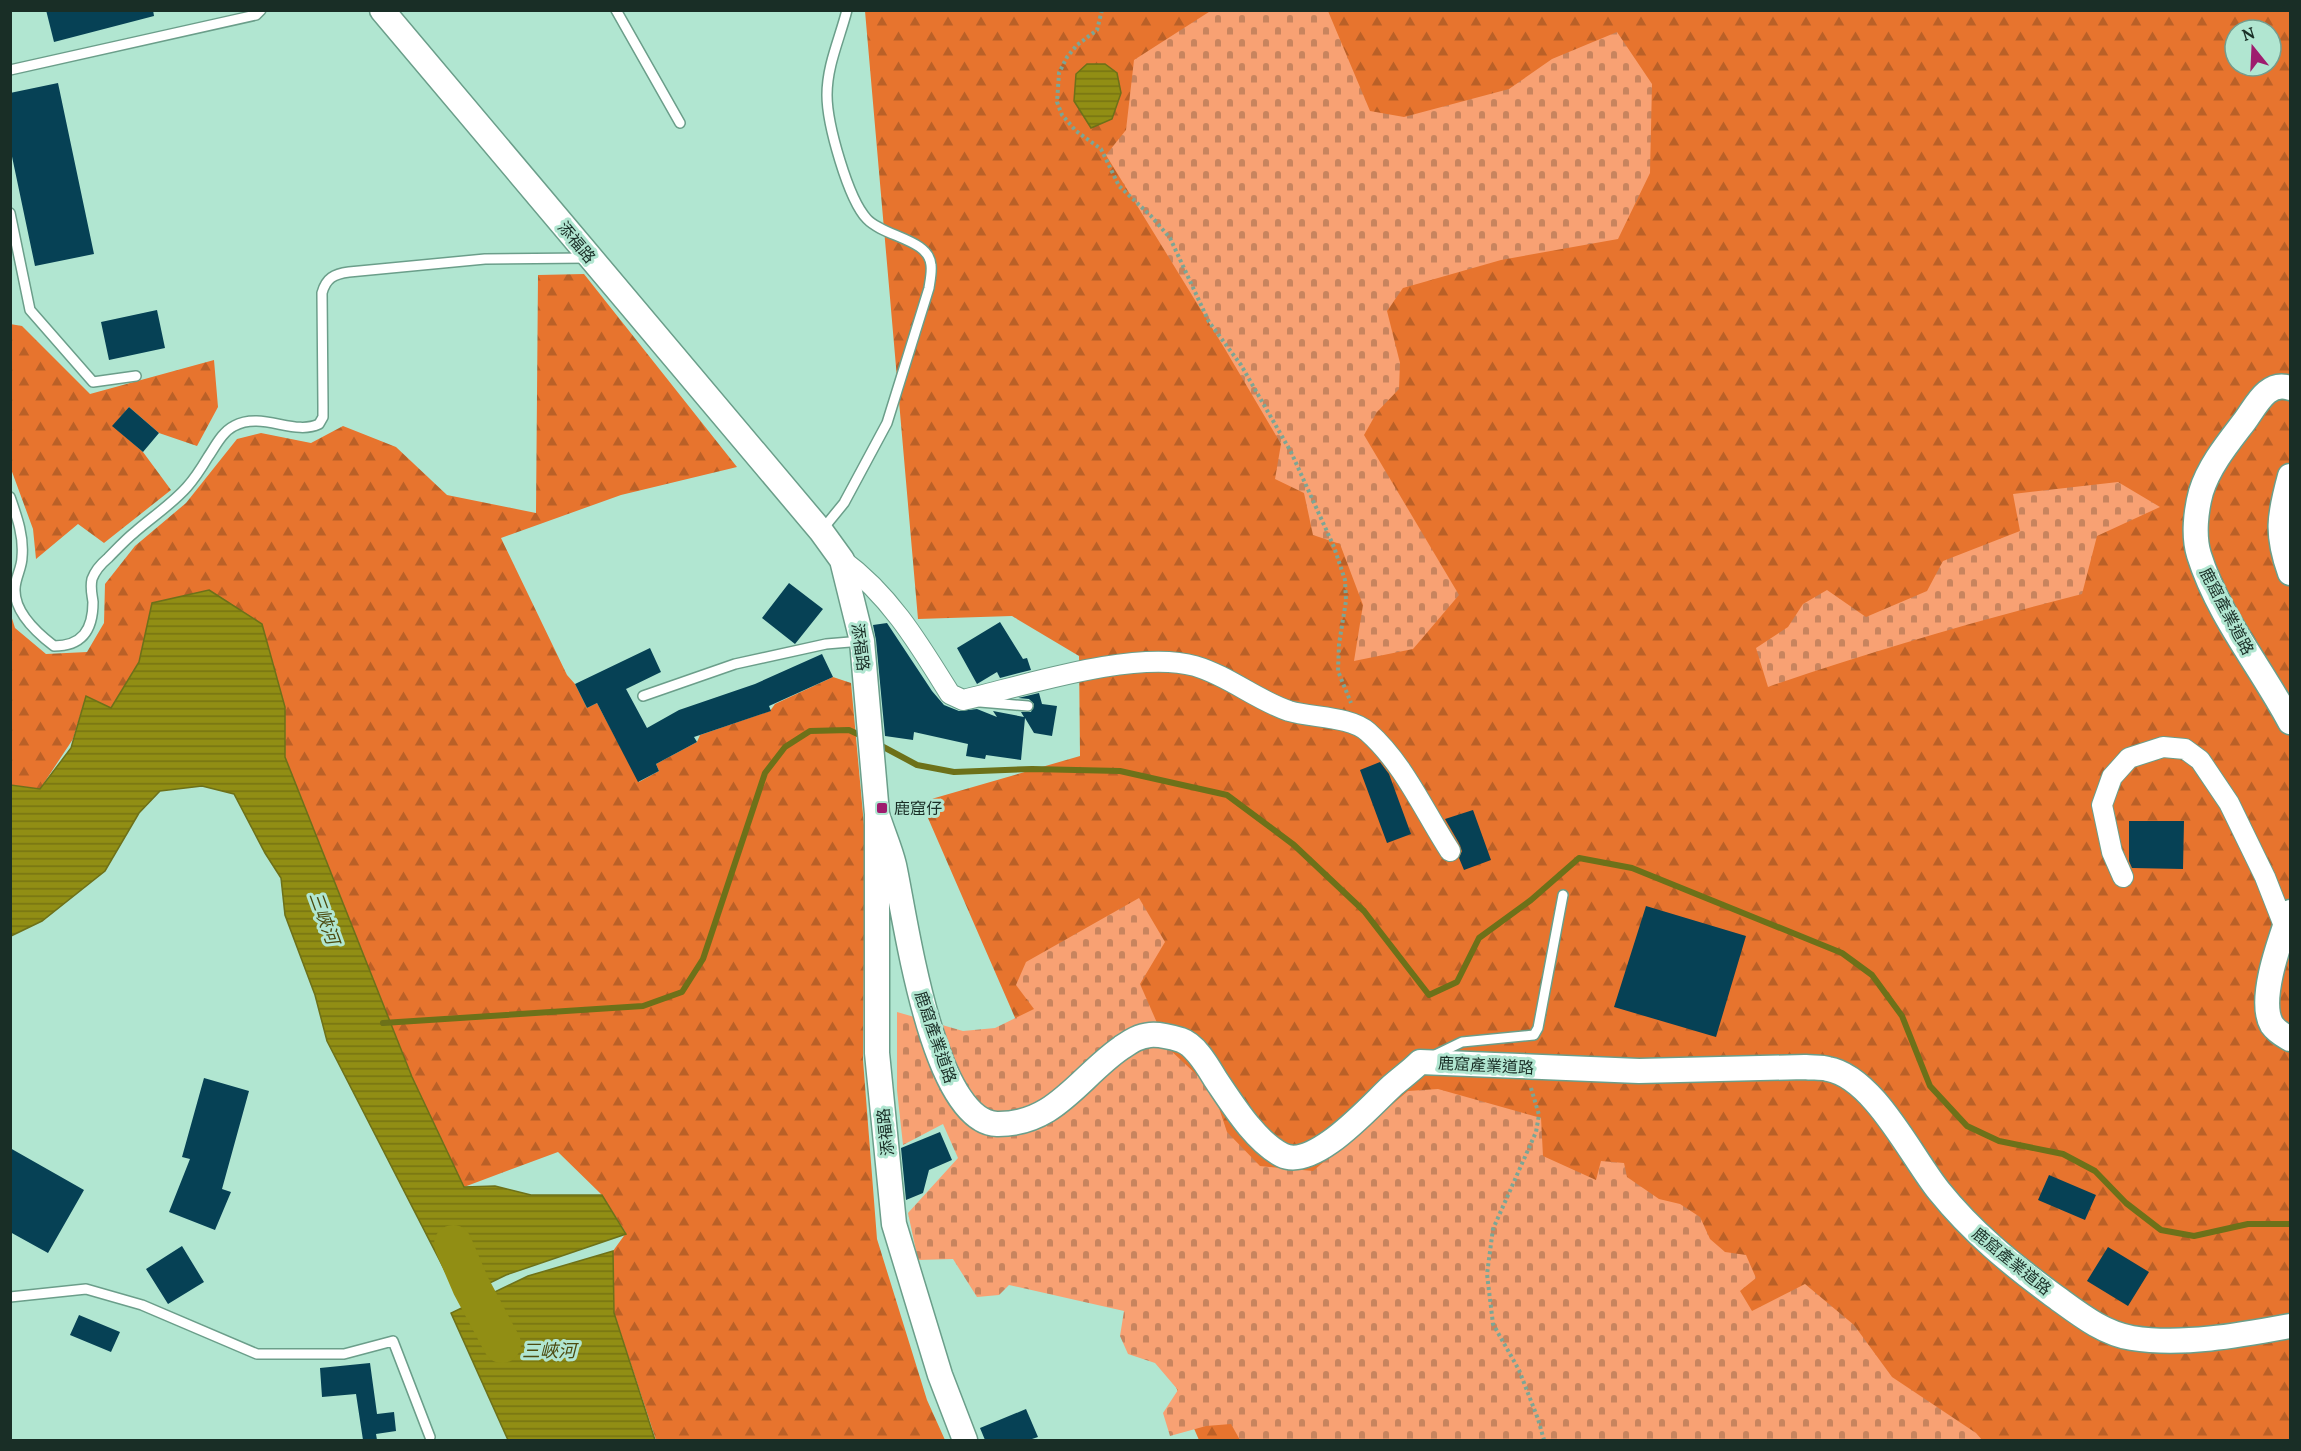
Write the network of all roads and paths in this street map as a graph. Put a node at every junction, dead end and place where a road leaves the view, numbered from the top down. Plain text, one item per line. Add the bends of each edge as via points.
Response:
1 (261, 10) edge
2 (382, 10) edge
3 (616, 10) edge
4 (847, 10) edge
5 (1102, 10) edge
6 (10, 70) edge
7 (680, 123) dead end
8 (10, 213) edge
9 (590, 258) junction
10 (136, 376) dead end
11 (2290, 388) edge
12 (2290, 476) edge
13 (10, 497) edge
14 (821, 531) junction
15 (842, 560) junction
16 (2290, 573) edge
17 (862, 641) junction
18 (643, 696) dead end
19 (963, 700) junction
20 (1028, 706) dead end
21 (2290, 722) edge
22 (1365, 729) junction
23 (877, 814) junction
24 (1450, 851) dead end
25 (2122, 877) dead end
26 (1563, 895) dead end
27 (2288, 920) edge
28 (2290, 1039) edge
29 (1420, 1062) junction
30 (1523, 1068) junction
31 (10, 1297) edge
32 (2290, 1326) edge
33 (430, 1437) dead end
34 (965, 1440) edge
35 (1544, 1440) edge

1 - 6 lane via 256,15
2 - 9 street, 添福路
3 - 7 lane
4 - 14 lane via 833,54 827,94 832,129 847,180 868,220 924,249 932,267 887,423 844,503
5 - 22 path via 1097,30 1077,45 1059,73 1057,102 1076,131 1101,148 1119,186 1170,238 1209,322 1241,365 1291,452 1345,580 1338,671
8 - 10 lane via 30,310 93,382
9 - 13 lane via 485,259 330,277 322,293 323,417 319,424 305,427 260,420 234,426 224,433 188,486 133,533 93,576 90,618 79,641 54,646 22,612 15,588 22,559 22,534
9 - 14 street, 添福路
11 - 21 street, 鹿窟產業道路 via 2283,385 2269,389 2220,455 2202,491 2196,519 2198,553 2214,593
12 - 16 street via 2279,533
14 - 15 street, 添福路
15 - 17 street, 添福路
15 - 19 street via 886,599 950,694
17 - 18 lane via 803,648 735,664
17 - 23 street, 添福路
19 - 20 lane
19 - 22 street via 1131,663 1158,662 1193,666 1222,676 1287,710
22 - 24 street via 1405,776
23 - 29 street, 鹿窟產業道路 via 893,864 926,1016 946,1073 959,1099 976,1116 993,1124 1021,1121 1046,1111 1134,1039 1161,1036 1186,1042 1242,1118 1283,1156 1296,1157 1324,1147
23 - 34 street, 添福路 via 877,1053 894,1224 940,1376
25 - 27 street via 2102,806 2112,777 2129,758 2163,747 2185,749 2200,760 2229,803
26 - 29 lane via 1534,1035 1462,1042
27 - 28 street via 2267,1010 2279,1033
29 - 30 street, 鹿窟產業道路
30 - 32 street, 鹿窟產業道路 via 1830,1069 1850,1078 1874,1100 1938,1190 1971,1228 2005,1259 2109,1332 2157,1340 2233,1336
30 - 35 path via 1539,1115 1536,1132 1493,1229 1487,1274 1493,1324 1519,1370
31 - 33 lane via 86,1289 142,1305 256,1354 344,1354 393,1341

